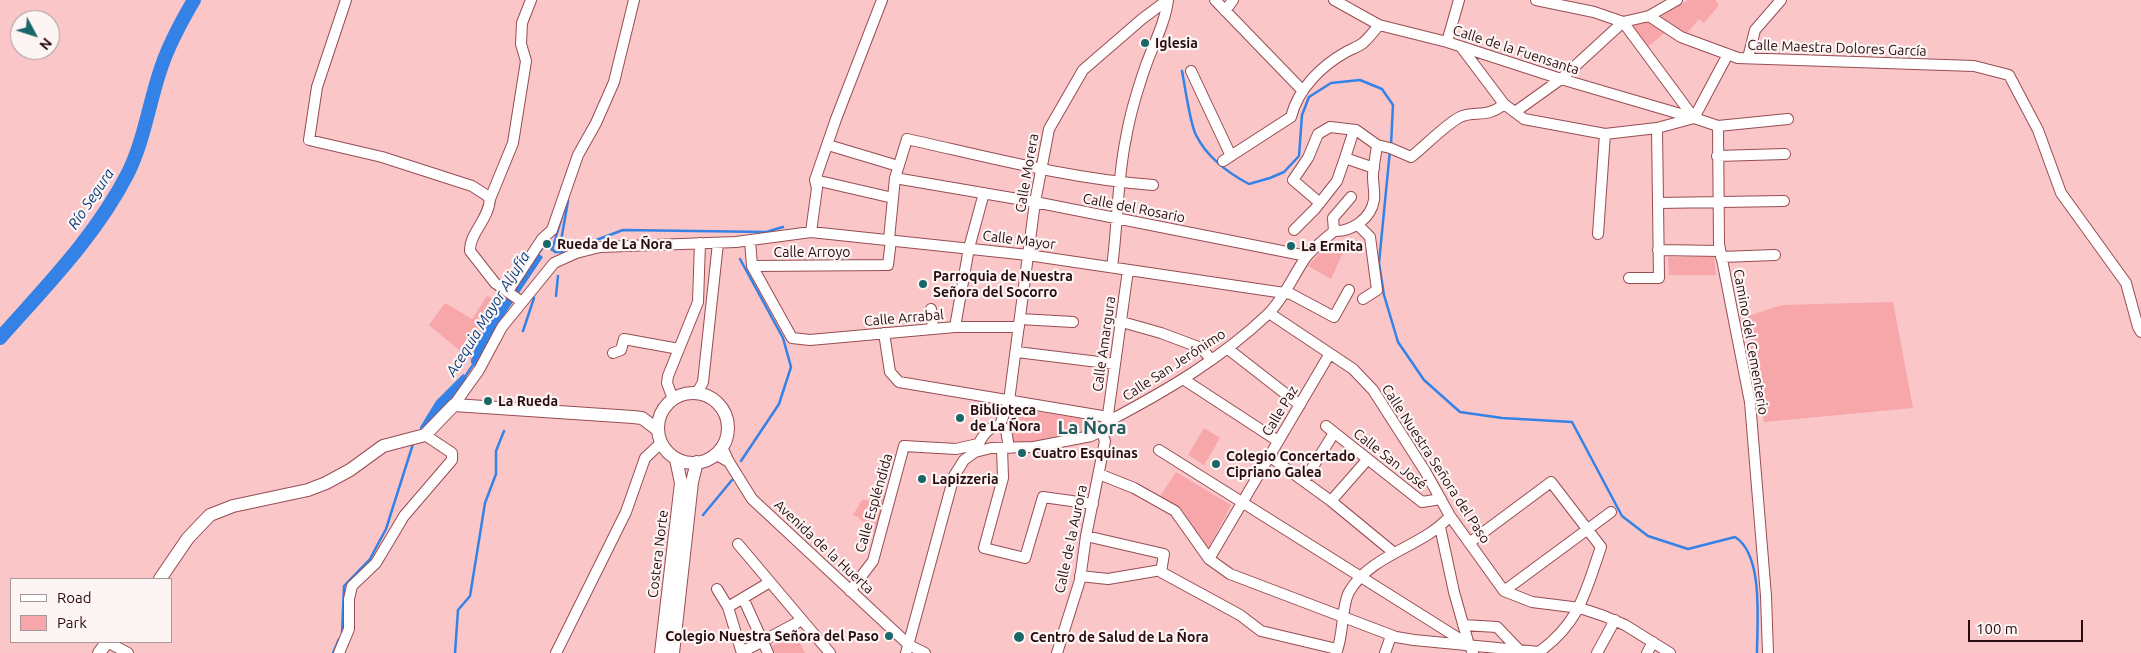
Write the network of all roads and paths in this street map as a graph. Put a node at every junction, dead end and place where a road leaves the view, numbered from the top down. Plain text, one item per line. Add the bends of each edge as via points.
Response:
1 (346, 0) edge
2 (531, 0) edge
3 (634, 0) edge
4 (882, 0) edge
5 (1215, 0) edge
6 (1233, 0) edge
7 (1459, 0) edge
8 (1536, 0) edge
9 (1677, 0) edge
10 (1781, 0) edge
11 (1340, 2) edge
12 (1163, 3) edge
13 (1225, 11) junction
14 (1649, 16) junction
15 (1623, 22) junction
16 (1379, 25) junction
17 (1447, 42) junction
18 (1461, 47) junction
19 (1728, 54) junction
20 (1748, 58) junction
21 (1191, 71) dead end
22 (1561, 79) junction
23 (1302, 90) junction
24 (1504, 104) junction
25 (1515, 112) junction
26 (1694, 118) junction
27 (1788, 119) dead end
28 (1718, 126) junction
29 (1657, 128) junction
30 (1354, 130) junction
31 (1605, 134) junction
32 (828, 145) junction
33 (1377, 145) junction
34 (1785, 154) dead end
35 (1717, 156) junction
36 (1345, 158) junction
37 (898, 166) junction
38 (1374, 168) junction
39 (1041, 169) junction
40 (895, 178) junction
41 (816, 180) junction
42 (1119, 182) junction
43 (1154, 184) dead end
44 (984, 193) junction
45 (1351, 197) dead end
46 (893, 198) junction
47 (490, 200) junction
48 (1718, 201) junction
49 (1784, 201) dead end
50 (1034, 202) junction
51 (1658, 202) junction
52 (1320, 203) junction
53 (1118, 219) junction
54 (1358, 225) junction
55 (1294, 230) dead end
56 (1334, 231) junction
57 (811, 232) junction
58 (1598, 234) dead end
59 (890, 239) junction
60 (750, 240) junction
61 (700, 243) junction
62 (718, 243) junction
63 (969, 248) junction
64 (1658, 250) junction
65 (1721, 254) junction
66 (1774, 254) dead end
67 (1028, 255) junction
68 (1307, 256) junction
69 (752, 266) junction
70 (1112, 267) junction
71 (1128, 270) junction
72 (1629, 278) dead end
73 (1349, 290) dead end
74 (1284, 294) junction
75 (516, 297) junction
76 (1363, 299) dead end
77 (931, 309) dead end
78 (1269, 313) junction
79 (1072, 322) dead end
80 (1122, 322) junction
81 (1020, 323) junction
82 (955, 327) junction
83 (933, 329) junction
84 (2141, 332) edge
85 (884, 333) junction
86 (1228, 348) junction
87 (679, 349) junction
88 (1017, 352) junction
89 (614, 353) dead end
90 (1329, 355) junction
91 (1212, 359) junction
92 (1115, 364) junction
93 (1183, 379) junction
94 (697, 393) junction
95 (673, 399) junction
96 (1010, 401) junction
97 (454, 405) junction
98 (1300, 405) junction
99 (662, 412) junction
100 (642, 418) junction
101 (1105, 423) junction
102 (1000, 426) junction
103 (658, 430) junction
104 (986, 434) junction
105 (420, 436) junction
106 (1278, 441) junction
107 (661, 443) junction
108 (904, 446) joint
109 (977, 448) junction
110 (1000, 448) junction
111 (956, 449) junction
112 (718, 450) junction
113 (1158, 450) dead end
114 (1270, 456) junction
115 (676, 458) junction
116 (964, 460) junction
117 (1367, 460) junction
118 (697, 462) junction
119 (1099, 474) junction
120 (1304, 481) junction
121 (1441, 499) junction
122 (1332, 501) junction
123 (1242, 502) junction
124 (1093, 504) junction
125 (1611, 512) dead end
126 (1450, 516) junction
127 (1440, 527) junction
128 (1587, 529) junction
129 (1086, 536) junction
130 (738, 544) dead end
131 (1469, 544) junction
132 (1393, 552) junction
133 (1209, 559) junction
134 (1161, 571) junction
135 (1360, 575) junction
136 (1080, 576) junction
137 (161, 578) edge
138 (770, 582) junction
139 (718, 589) dead end
140 (850, 591) junction
141 (1504, 591) junction
142 (743, 598) junction
143 (728, 607) junction
144 (1580, 608) junction
145 (1344, 616) junction
146 (802, 620) junction
147 (1615, 620) junction
148 (1463, 625) junction
149 (1391, 636) junction
150 (763, 641) junction
151 (1653, 642) junction
152 (109, 643) edge
153 (908, 649) edge
154 (1471, 649) edge
155 (1519, 650) junction
156 (1336, 651) edge
157 (128, 653) edge
158 (339, 653) edge
159 (556, 653) edge
160 (661, 653) edge
161 (673, 653) edge
162 (768, 653) edge
163 (830, 653) edge
164 (925, 653) edge
165 (1057, 653) edge
166 (1385, 653) edge
167 (1597, 653) edge
168 (1647, 653) edge
169 (1670, 653) edge
170 (1768, 653) edge

1 - 47 street via 317,87 308,140 400,162 472,186
2 - 47 street via 522,23 521,44 526,61 513,143
3 - 75 street via 614,82 578,155 552,230 542,239
4 - 32 street
5 - 13 street
6 - 13 street
7 - 17 street
8 - 15 street via 1594,12
9 - 14 street
10 - 20 street via 1755,30
11 - 16 street, Calle de la Fuensanta
12 - 39 street, Calle Morera via 1084,70 1049,129
12 - 42 street via 1166,14 1146,66 1126,137
13 - 23 street
14 - 15 street
14 - 19 street, Calle Maestra Dolores García via 1681,37
15 - 22 street
15 - 26 street
16 - 17 street, Calle de la Fuensanta
16 - 23 street via 1362,44 1321,70
17 - 18 street, Calle de la Fuensanta
18 - 22 street, Calle de la Fuensanta
18 - 24 street
19 - 20 street, Calle Maestra Dolores García
19 - 26 street
20 - 84 street, Calle Maestra Dolores García via 1974,66 2009,75 2038,130 2061,193 2126,283
21 - 23 street via 1227,158 1291,117
22 - 25 street
22 - 26 street, Calle de la Fuensanta
24 - 25 street
24 - 33 street via 1497,110 1461,117 1411,158
25 - 31 street via 1524,119
26 - 28 street, Calle de la Fuensanta
26 - 29 street
27 - 28 street
28 - 35 street, Camino del Cementerio
29 - 31 street
29 - 51 street
30 - 33 street
30 - 36 street
30 - 52 street via 1330,126 1318,134 1308,158 1292,180
31 - 58 street
32 - 37 street
32 - 41 street
33 - 38 street
34 - 35 street
35 - 48 street, Camino del Cementerio
36 - 38 street
36 - 52 street via 1337,181
37 - 39 street via 906,139
37 - 40 street
38 - 54 street via 1374,200 1370,212
39 - 42 street
39 - 50 street, Calle Morera
40 - 44 street, Calle del Rosario
40 - 46 street
41 - 46 street
41 - 57 street
42 - 43 street
42 - 53 street
44 - 50 street, Calle del Rosario
44 - 63 street
45 - 56 street via 1333,218
46 - 59 street
47 - 75 street via 470,243 470,251 495,283
48 - 49 street
48 - 51 street
48 - 65 street, Camino del Cementerio
50 - 53 street, Calle del Rosario
50 - 67 street, Calle Morera
51 - 64 street
52 - 55 street
53 - 68 street, Calle del Rosario
53 - 70 street
54 - 56 street via 1344,232
54 - 76 street via 1370,237 1377,290
56 - 68 street
57 - 59 street, Calle Mayor
57 - 60 street, Calle Mayor
59 - 63 street, Calle Mayor
59 - 69 street, Calle Arroyo via 888,266
60 - 62 street, Calle Mayor
60 - 69 street
61 - 62 street, Calle Mayor
61 - 75 street, Calle Mayor via 600,248 576,253 554,263
61 - 87 street via 698,302
62 - 94 street via 703,382
63 - 67 street, Calle Mayor
63 - 82 street
64 - 65 street
64 - 72 street via 1659,278
65 - 66 street
65 - 170 street, Camino del Cementerio via 1750,402
67 - 70 street, Calle Mayor
67 - 81 street, Calle Morera
68 - 74 street, Calle San Jerónimo
69 - 85 street, Calle Arrabal via 792,338 810,340
70 - 71 street, Calle Mayor
71 - 74 street, Calle Mayor
71 - 80 street, Calle Amargura
73 - 74 street, Calle Mayor via 1334,317 1291,294
74 - 78 street, Calle San Jerónimo
75 - 97 street via 479,370
77 - 83 street
78 - 86 street, Calle San Jerónimo
78 - 90 street, Calle Nuestra Señora del Paso
79 - 81 street, Calle Arrabal
80 - 91 street via 1201,348
80 - 92 street, Calle Amargura
81 - 82 street, Calle Arrabal
81 - 88 street, Calle Morera
82 - 83 street, Calle Arrabal
83 - 85 street, Calle Arrabal
85 - 96 street via 890,372 900,382
86 - 91 street, Calle San Jerónimo
86 - 98 street
87 - 89 street via 624,339 621,350
87 - 95 street via 667,383
88 - 92 street
88 - 96 street, Calle Morera
90 - 98 street, Calle Paz
90 - 121 street, Calle Nuestra Señora del Paso via 1352,370 1373,390
91 - 93 street, Calle San Jerónimo
92 - 101 street, Calle Amargura
93 - 101 street, Calle San Jerónimo
93 - 106 street
94 - 95 main road
94 - 112 main road via 716,401 724,413 727,426
95 - 99 main road
96 - 101 street
96 - 102 street, Calle Morera
97 - 100 main road
97 - 105 main road
98 - 106 street, Calle Paz
99 - 100 main road
99 - 103 main road
100 - 103 main road
101 - 110 street, Calle San Jerónimo via 1091,436 1034,448
101 - 119 street, Calle de la Aurora
102 - 104 street via 993,426
102 - 110 street via 1008,433
103 - 107 main road
104 - 109 street
104 - 110 street via 987,441
105 - 137 main road via 383,446 350,470 308,490 233,506 210,515 188,538
105 - 158 street via 452,453 452,460 404,516 376,563 352,586 348,637
106 - 114 street, Calle Paz
107 - 115 main road
107 - 159 street via 645,458 626,511
108 - 111 street, Calle San Jerónimo
108 - 140 street, Calle Espléndida via 873,561
109 - 110 street, Calle San Jerónimo
109 - 111 street, Calle San Jerónimo
109 - 116 street
110 - 124 street via 1002,478 984,548 1025,558 1044,497
111 - 116 street
112 - 118 main road
112 - 140 street, Avenida de la Huerta via 752,499
113 - 123 street
114 - 120 street
114 - 123 street, Calle Paz
115 - 118 main road
115 - 160 main road, Costera Norte via 681,483
116 - 153 street via 951,486
117 - 120 street, Calle San José via 1330,430
117 - 121 street, Calle San José via 1422,502
117 - 122 street
118 - 161 main road, Costera Norte
119 - 124 street, Calle de la Aurora
119 - 133 street via 1134,488 1175,511
120 - 122 street
121 - 126 street, Calle Nuestra Señora del Paso
122 - 132 street
123 - 133 street, Calle Paz
123 - 135 street
124 - 129 street, Calle de la Aurora
125 - 128 street
126 - 127 street
126 - 131 street, Calle Nuestra Señora del Paso
127 - 132 street
127 - 148 street
128 - 131 street via 1551,482
128 - 141 street
128 - 144 street via 1601,547
129 - 134 street via 1164,554
129 - 136 street, Calle de la Aurora
130 - 138 street
131 - 141 street, Calle Nuestra Señora del Paso
132 - 135 street
133 - 145 street via 1230,574
134 - 136 street via 1108,579
134 - 156 street via 1240,615 1261,632
135 - 145 street via 1347,595
135 - 154 street
136 - 165 street, Calle de la Aurora
138 - 142 street
138 - 146 street
139 - 143 street
140 - 153 street, Avenida de la Huerta
141 - 144 street via 1532,602
142 - 143 street
142 - 150 street
143 - 150 street via 741,650
144 - 147 street
144 - 155 street via 1557,639 1539,652
145 - 149 street
145 - 156 street
146 - 150 street
146 - 163 street
147 - 151 street
147 - 167 street
148 - 154 street
148 - 155 street via 1496,627
149 - 154 street
149 - 166 street
150 - 162 street
151 - 168 street
151 - 169 street
152 - 157 street
153 - 164 street, Avenida de la Huerta
154 - 155 street

